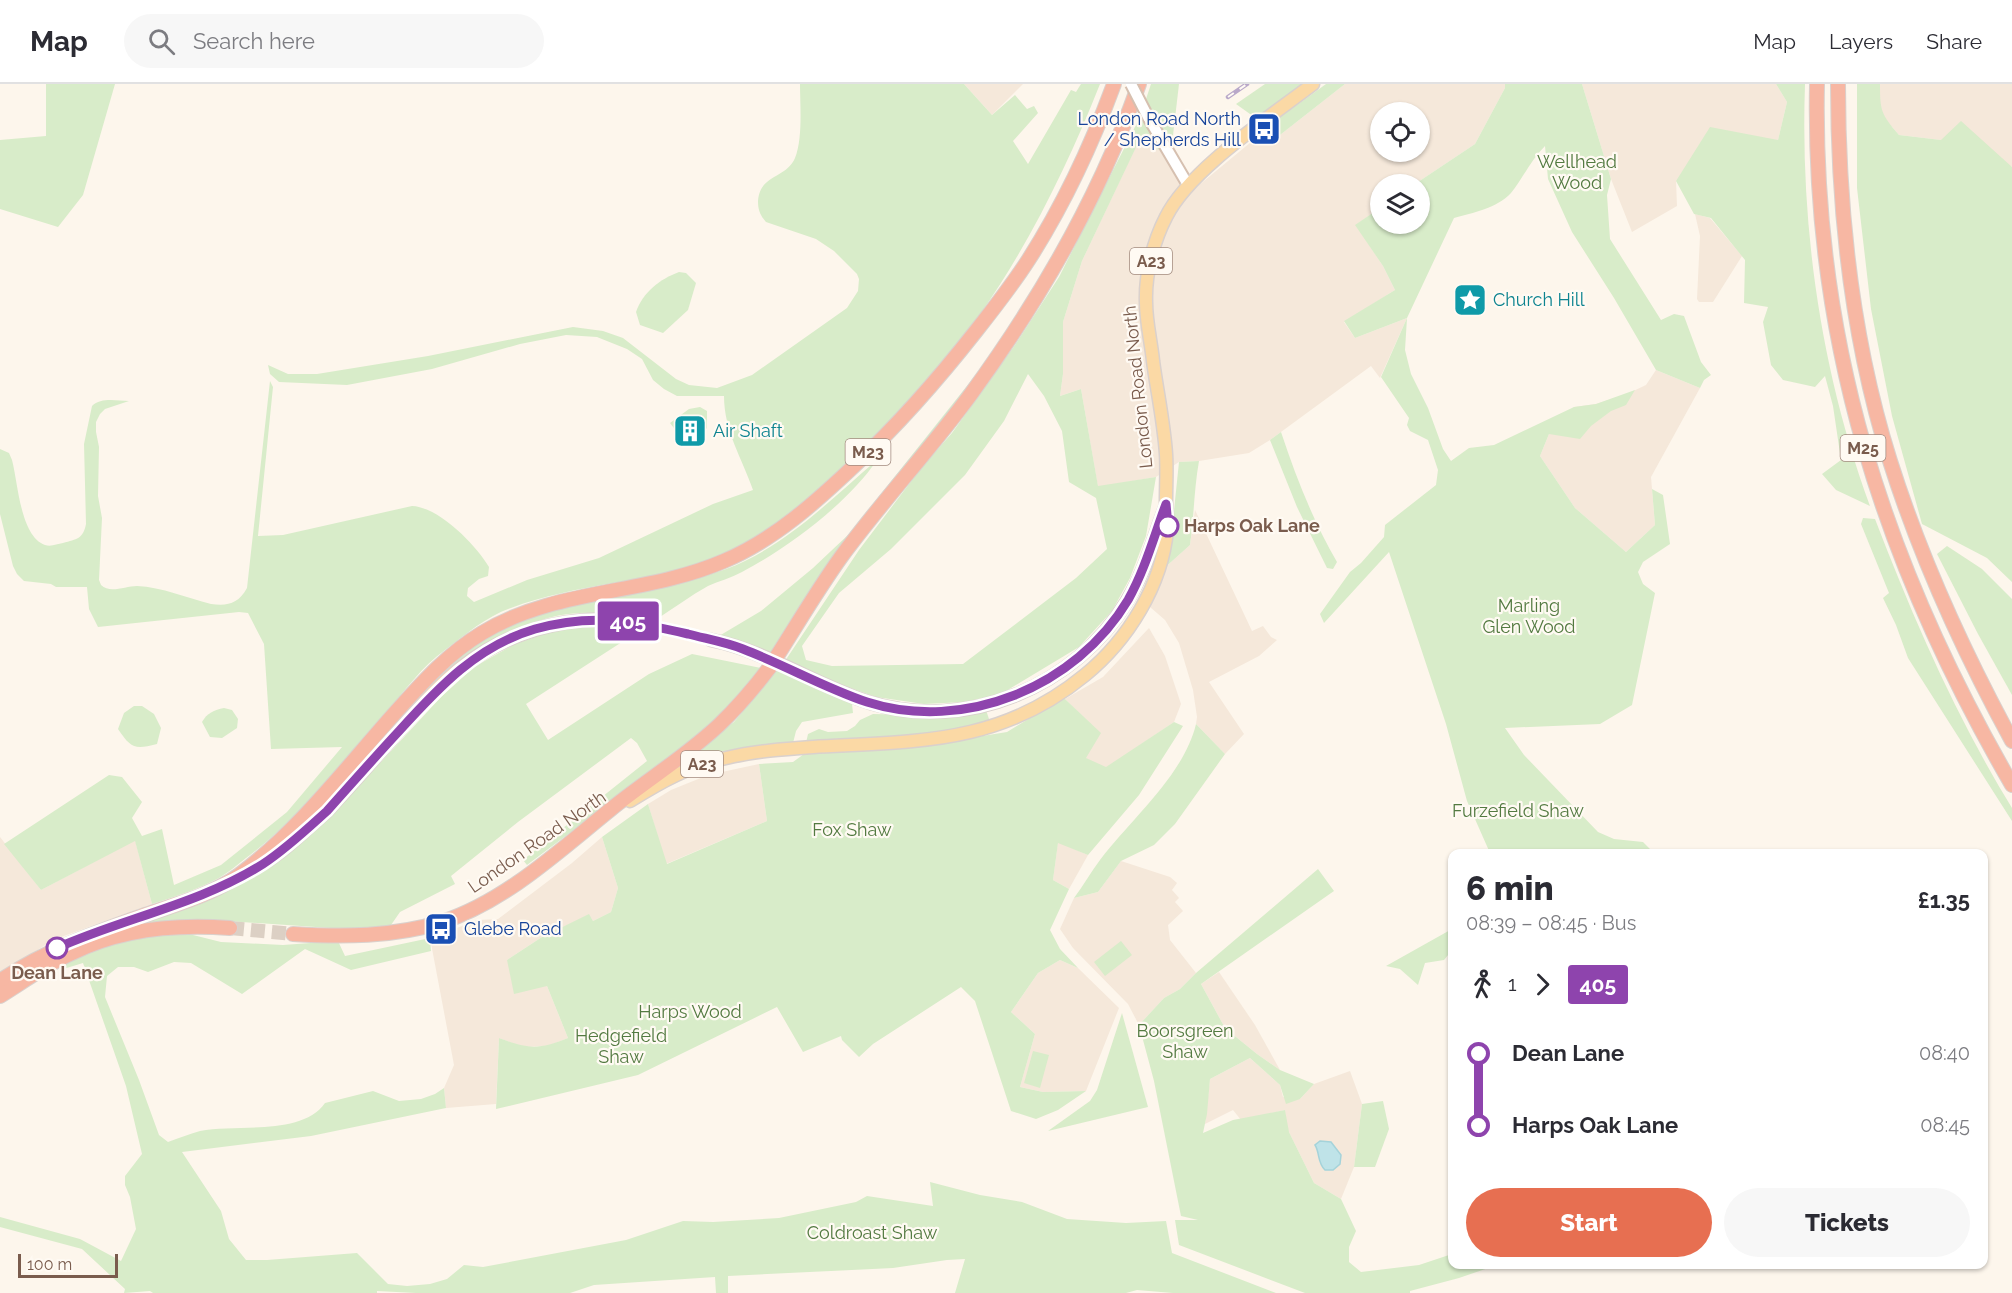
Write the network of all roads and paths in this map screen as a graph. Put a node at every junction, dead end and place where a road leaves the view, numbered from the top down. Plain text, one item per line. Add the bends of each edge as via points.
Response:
1 (1114, 84) edge
2 (1131, 84) edge
3 (1140, 84) edge
4 (1313, 84) edge
5 (1817, 84) edge
6 (1838, 84) edge
7 (1188, 185) junction
8 (1166, 504) junction
9 (649, 625) tunnel mouth
10 (711, 640) tunnel mouth
11 (2012, 741) edge
12 (2012, 785) edge
13 (612, 808) junction
14 (235, 878) junction
15 (230, 928) tunnel mouth
16 (293, 934) tunnel mouth
17 (0, 981) edge
18 (0, 996) edge

1 - 14 highway, M23 via 1081,163 1010,288 921,398 846,474 771,535 724,561 673,578 544,605 511,617 473,639 425,680 304,816
2 - 7 main road, bridge
3 - 13 highway, M23 via 1115,148 1067,247 993,364 841,557 753,689 718,725
4 - 7 main road, London Road North / A23
5 - 12 highway, M25 via 1818,179 1827,277 1846,384 1864,452 1919,599 1959,687
6 - 11 highway, M25 via 1847,251 1857,321 1880,425 1929,569 1967,655
7 - 8 main road, London Road North / A23 via 1166,215 1146,286 1166,454
8 - 10 main road, London Road North / A23 via 1129,599 1106,630 1062,670 996,703 945,711 885,706 741,648
8 - 13 main road, London Road North / A23 via 1168,527 1163,551 1133,621 1095,666 1042,704 997,725 963,735 760,751 729,757 669,777
9 - 14 main road via 616,620 565,622 518,635 489,649 436,690 307,830 262,865
13 - 16 highway, London Road North / A23 via 506,890 459,915 389,933
14 - 17 highway via 67,944
15 - 18 highway via 151,930 111,938 58,960

